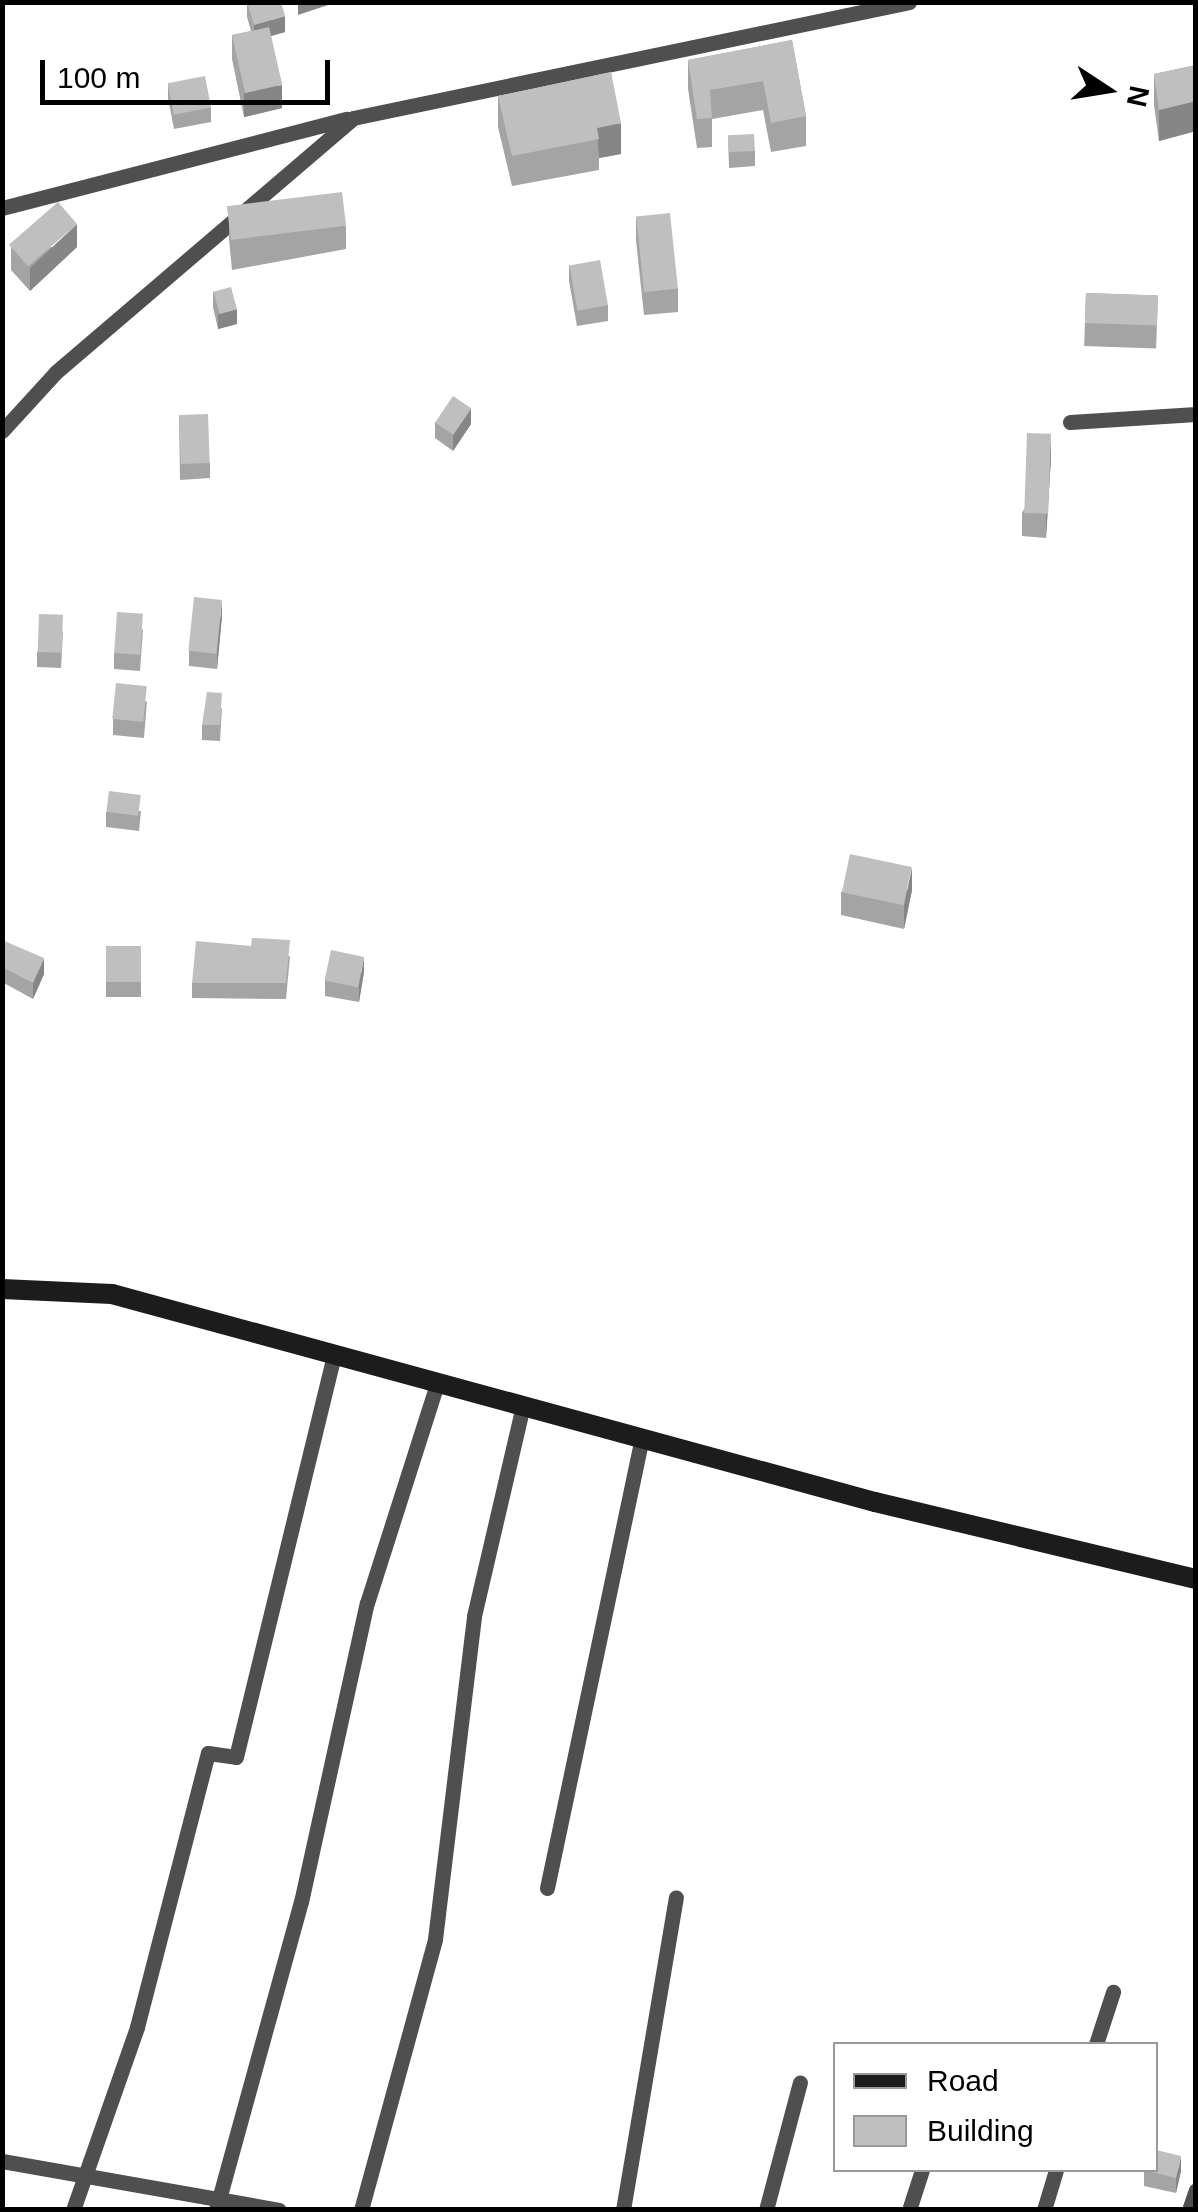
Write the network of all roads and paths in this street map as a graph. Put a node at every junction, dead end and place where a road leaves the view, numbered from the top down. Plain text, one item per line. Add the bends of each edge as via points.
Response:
1 (909, 2) edge
2 (353, 118) junction
3 (2, 208) edge
4 (1196, 414) edge
5 (1070, 422) dead end
6 (2, 431) edge
7 (2, 1289) edge
8 (334, 1355) junction
9 (437, 1383) junction
10 (523, 1406) junction
11 (642, 1439) junction
12 (1196, 1579) edge
13 (547, 1888) dead end
14 (676, 1897) dead end
15 (1113, 1992) dead end
16 (1097, 2042) edge
17 (800, 2082) dead end
18 (2, 2160) edge
19 (83, 2172) junction
20 (921, 2172) edge
21 (1055, 2172) edge
22 (1196, 2190) edge
23 (218, 2204) edge
24 (73, 2210) edge
25 (279, 2210) edge
26 (361, 2210) edge
27 (623, 2210) edge
28 (766, 2210) edge
29 (908, 2210) edge
30 (1044, 2210) edge
31 (1189, 2210) edge

1 - 2 street
2 - 3 street
2 - 6 street via 56,372
4 - 5 street
7 - 8 street via 112,1294
8 - 9 street
8 - 19 street via 236,1758 208,1752 137,2027
9 - 10 street
9 - 23 street via 367,1603 301,1902
10 - 11 street
10 - 26 street via 474,1616 435,1939
11 - 12 street
11 - 13 street
14 - 27 street
15 - 16 street
17 - 28 street
18 - 19 street
19 - 23 street
19 - 24 street
20 - 29 street
21 - 30 street
22 - 31 street
23 - 25 street

